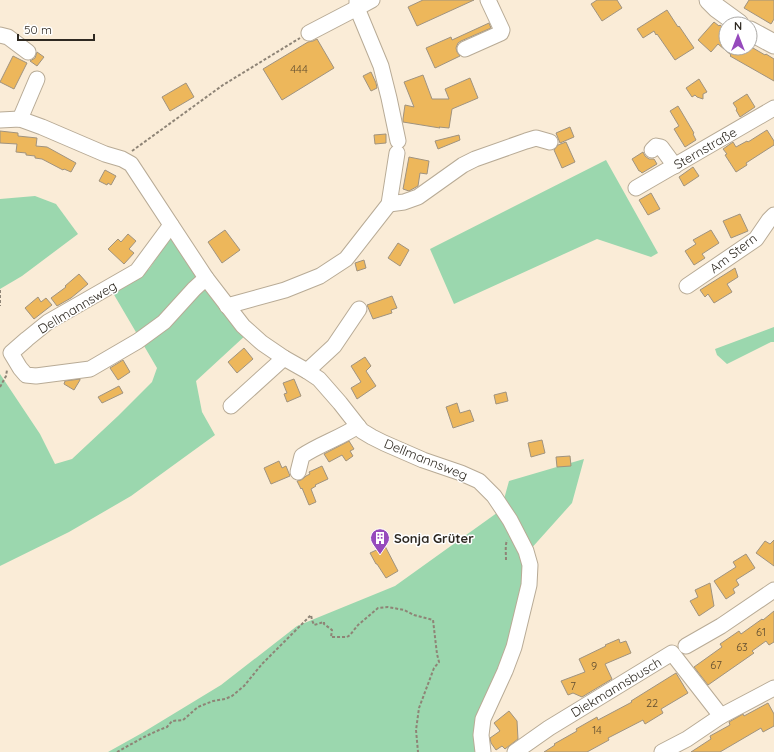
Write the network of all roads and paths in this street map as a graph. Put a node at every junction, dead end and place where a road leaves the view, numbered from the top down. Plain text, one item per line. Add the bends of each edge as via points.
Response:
1 (372, 0) edge
2 (488, 0) edge
3 (709, 0) edge
4 (357, 4) edge
5 (728, 16) edge
6 (309, 32) joint
7 (0, 35) edge
8 (758, 35) edge
9 (774, 44) edge
10 (465, 49) dead end
11 (28, 52) dead end
12 (37, 79) dead end
13 (774, 108) edge
14 (20, 119) junction
15 (0, 120) edge
16 (550, 142) dead end
17 (652, 150) dead end
18 (122, 159) junction
19 (675, 166) junction
20 (636, 188) dead end
21 (389, 204) junction
22 (774, 215) edge
23 (171, 225) junction
24 (206, 278) junction
25 (687, 286) dead end
26 (0, 290) edge
27 (0, 306) edge
28 (228, 306) junction
29 (359, 309) dead end
30 (284, 358) junction
31 (307, 371) junction
32 (231, 406) dead end
33 (358, 426) junction
34 (298, 472) dead end
35 (774, 590) edge
36 (686, 646) dead end
37 (774, 688) edge
38 (720, 716) junction
39 (117, 752) edge
40 (418, 752) edge
41 (483, 752) edge
42 (515, 752) edge
43 (662, 752) edge

1 - 4 street
2 - 10 street via 502,30 501,33
3 - 5 main road
4 - 6 street
4 - 21 street via 381,66 397,147
6 - 18 path via 223,85
7 - 11 street via 8,37
8 - 9 main road
12 - 14 street
13 - 19 street, Sternstraße
14 - 15 street, Dellmannsweg
14 - 18 street, Dellmannsweg
16 - 21 street via 536,138 526,140 475,159 418,197
17 - 19 street via 656,146 661,147
18 - 23 street, Dellmannsweg via 131,164
19 - 20 street, Sternstraße
21 - 28 street via 346,259 320,276 285,290
22 - 25 street, Am Stern via 756,239
23 - 24 street, Dellmannsweg
23 - 24 street, Dellmannsweg via 137,271 48,322 11,353 20,368 26,375 36,376 90,369 138,341 164,322
24 - 28 street, Dellmannsweg
26 - 27 path
28 - 30 street, Dellmannsweg via 243,326
29 - 31 street via 334,346
30 - 31 street, Dellmannsweg
30 - 32 street
31 - 33 street, Dellmannsweg via 319,380
33 - 34 street via 302,456
33 - 41 street, Dellmannsweg via 384,443 423,460 462,472 479,481 494,496 526,551 530,564 529,585 514,647 483,719
35 - 36 street
37 - 38 street
38 - 42 street, Diekmannsbusch via 672,653 549,728
38 - 43 street via 687,739
39 - 40 path via 167,728 172,721 183,720 198,707 232,696 311,614 314,625 324,622 332,630 331,637 347,637 378,608 388,607 433,620 439,662 434,668 419,708 416,730

